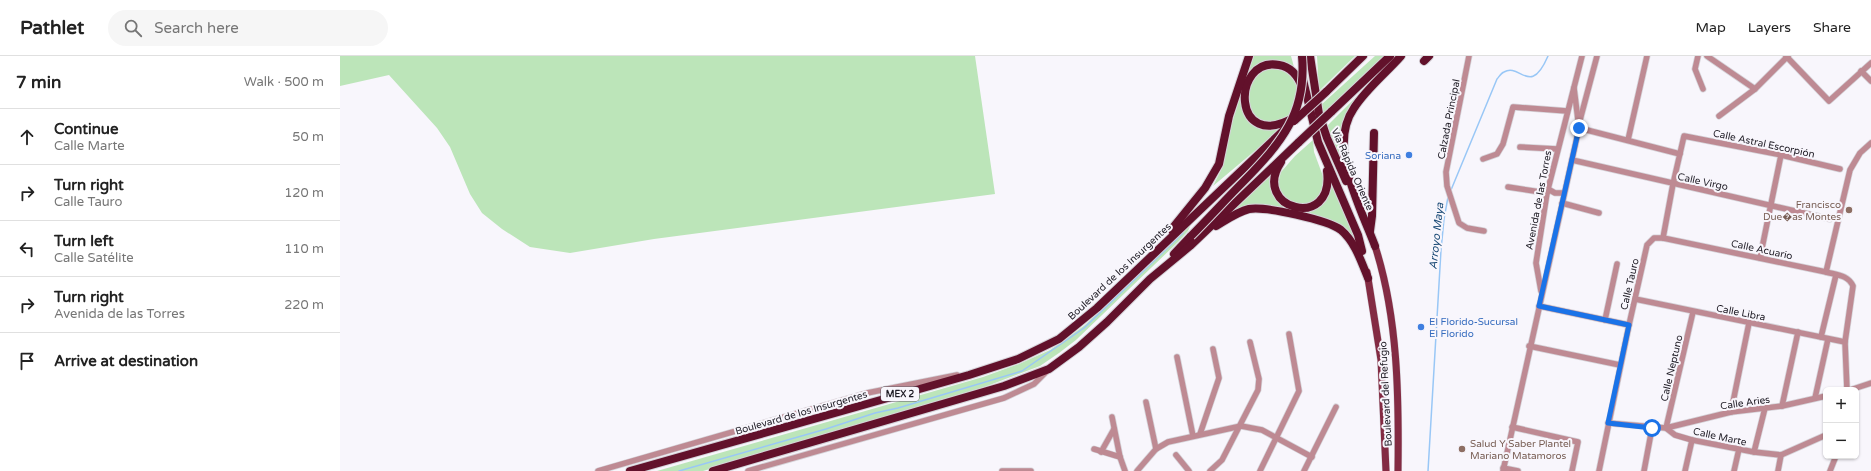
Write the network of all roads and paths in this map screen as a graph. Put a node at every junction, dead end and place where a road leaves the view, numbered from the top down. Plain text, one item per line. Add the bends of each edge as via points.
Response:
1 (1249, 56) edge
2 (1298, 56) edge
3 (1302, 56) edge
4 (1310, 56) edge
5 (1390, 56) edge
6 (1401, 56) edge
7 (1470, 56) edge
8 (1582, 56) edge
9 (1597, 56) edge
10 (1647, 56) edge
11 (1698, 56) edge
12 (1707, 56) edge
13 (1787, 56) edge
14 (1360, 58) edge
15 (1871, 63) edge
16 (1861, 71) junction
17 (1871, 81) edge
18 (1574, 88) junction
19 (1703, 89) dead end
20 (1755, 89) junction
21 (1307, 101) junction
22 (1567, 111) junction
23 (1719, 116) dead end
24 (1287, 125) junction
25 (1579, 125) junction
26 (1374, 133) dead end
27 (1628, 140) junction
28 (1871, 143) edge
29 (1520, 147) dead end
30 (1558, 149) junction
31 (1290, 151) junction
32 (1680, 154) junction
33 (1781, 155) junction
34 (1483, 159) dead end
35 (1572, 160) junction
36 (1326, 161) junction
37 (1840, 169) dead end
38 (1672, 184) junction
39 (1508, 187) dead end
40 (1547, 191) junction
41 (1564, 193) junction
42 (1562, 203) junction
43 (1771, 205) junction
44 (1599, 213) dead end
45 (1830, 219) dead end
46 (1365, 220) junction
47 (1484, 231) dead end
48 (1370, 232) junction
49 (1663, 238) junction
50 (1190, 246) junction
51 (1375, 246) joint
52 (1362, 251) joint
53 (1760, 258) junction
54 (1141, 264) junction
55 (1617, 264) dead end
56 (1826, 272) junction
57 (1836, 274) junction
58 (1368, 278) junction
59 (1150, 279) junction
60 (1542, 294) junction
61 (1635, 299) junction
62 (1539, 306) junction
63 (1693, 312) junction
64 (1605, 320) junction
65 (1749, 324) junction
66 (1629, 325) junction
67 (1798, 332) junction
68 (1289, 334) dead end
69 (1821, 337) junction
70 (1828, 339) junction
71 (1250, 342) dead end
72 (1845, 342) junction
73 (1529, 346) junction
74 (1213, 349) dead end
75 (1177, 357) dead end
76 (1620, 365) junction
77 (1049, 369) junction
78 (969, 375) junction
79 (1871, 383) edge
80 (1847, 387) edge
81 (1859, 387) edge
82 (1823, 397) edge
83 (1815, 398) junction
84 (1146, 402) dead end
85 (1782, 406) junction
86 (1336, 407) dead end
87 (1766, 408) junction
88 (1731, 412) junction
89 (1112, 417) dead end
90 (1608, 423) junction
91 (1241, 426) junction
92 (1512, 427) junction
93 (1652, 428) junction
94 (1666, 428) junction
95 (1114, 429) junction
96 (1200, 434) junction
97 (1193, 436) junction
98 (1823, 436) edge
99 (1277, 437) junction
100 (1692, 440) junction
101 (1094, 449) dead end
102 (1156, 449) junction
103 (1739, 449) junction
104 (1101, 452) junction
105 (1754, 452) junction
106 (1176, 455) dead end
107 (1781, 455) junction
108 (1312, 457) junction
109 (1120, 458) junction
110 (1835, 459) edge
111 (762, 469) edge
112 (1503, 469) edge
113 (598, 471) edge
114 (630, 471) edge
115 (713, 471) edge
116 (748, 471) edge
117 (1002, 471) edge
118 (1032, 471) edge
119 (1125, 471) edge
120 (1138, 471) edge
121 (1189, 471) edge
122 (1210, 471) edge
123 (1260, 471) edge
124 (1304, 471) edge
125 (1385, 471) edge
126 (1398, 471) edge
127 (1518, 471) edge
128 (1572, 471) edge
129 (1599, 471) edge
130 (1644, 471) edge
131 (1685, 471) edge
132 (1734, 471) edge
133 (1778, 471) edge
134 (1830, 471) edge

1 - 54 highway via 1229,116 1221,158 1215,172 1189,210
2 - 21 highway
3 - 59 highway, bridge via 1303,79 1300,96 1293,119 1284,135 1263,162
4 - 46 highway, Vía Rápida Oriente via 1326,138
5 - 31 highway, bridge
6 - 46 highway via 1355,106 1344,130 1345,163
7 - 47 street, Calzada Principal via 1446,172 1447,186 1459,223 1467,228
8 - 18 street, Avenida de las Torres
9 - 25 street
10 - 27 street
11 - 19 street via 1695,69
12 - 20 street
13 - 16 street via 1829,101
13 - 20 street
14 - 24 highway, Boulevard de los Insurgentes, bridge via 1326,92
15 - 16 street
16 - 17 street
18 - 22 street, Avenida de las Torres
18 - 25 street, Avenida de las Torres
20 - 23 street
21 - 24 highway via 1298,77 1286,67 1270,64 1260,68 1249,80 1244,95 1249,115 1266,125
21 - 36 highway
22 - 30 street, Avenida de las Torres
22 - 34 street via 1513,107 1503,144 1497,154
24 - 54 highway, Boulevard de los Insurgentes
25 - 27 street
25 - 35 street, Avenida de las Torres
26 - 48 highway
27 - 32 street
28 - 56 street via 1860,153 1850,170
29 - 30 street
30 - 40 street, Avenida de las Torres
31 - 36 highway via 1277,169 1274,182 1279,197 1292,207 1308,208 1324,197 1329,182
31 - 50 highway
32 - 33 street, Calle Astral Escorpión via 1684,136
32 - 38 street
33 - 37 street, Calle Astral Escorpión
33 - 43 street
35 - 38 street, Calle Virgo
35 - 41 street, Avenida de las Torres
36 - 52 highway via 1358,235
38 - 43 street, Calle Virgo
38 - 49 street
39 - 40 street
40 - 41 street
40 - 60 street, Avenida de las Torres via 1536,259 1536,272
41 - 42 street, Avenida de las Torres
42 - 44 street
42 - 60 street, Avenida de las Torres
43 - 45 street, Calle Virgo
43 - 53 street
46 - 48 highway
48 - 51 highway
49 - 53 street, Calle Acuario
49 - 61 street, Calle Tauro via 1654,238 1647,245
50 - 58 highway via 1241,212 1266,209 1322,221 1337,228 1352,243
50 - 59 highway
51 - 126 main road, Boulevard del Refugio via 1383,275 1395,354
52 - 58 main road, Boulevard del Refugio
53 - 56 street, Calle Acuario
54 - 78 highway, Boulevard de los Insurgentes / MEX 2 via 1097,308 1059,339 1018,359
55 - 64 street
56 - 57 street, Calle Acuario
57 - 69 street
57 - 72 street, Calle Acuario via 1846,277 1853,286
58 - 125 main road, Boulevard del Refugio via 1381,360
59 - 77 highway, MEX 2 via 1085,342
60 - 62 street, Avenida de las Torres
61 - 63 street, Calle Libra
61 - 66 street, Calle Tauro
62 - 64 street
62 - 73 street, Avenida de las Torres
63 - 65 street, Calle Libra
63 - 94 street, Calle Neptuno
64 - 66 street
65 - 67 street, Calle Libra
65 - 88 street
66 - 76 street, Calle Tauro
67 - 69 street, Calle Libra
67 - 85 street
68 - 99 street via 1299,391
69 - 70 street, Calle Libra
70 - 72 street, Calle Libra
70 - 83 street
71 - 91 street via 1259,385
72 - 80 street
73 - 76 street
73 - 92 street, Avenida de las Torres
74 - 96 street via 1219,378
75 - 97 street
76 - 90 street, Calle Tauro
77 - 111 street via 1034,384 1004,398
77 - 115 highway, MEX 2 via 1004,386
78 - 113 street via 962,374 867,392
78 - 114 highway, Boulevard de los Insurgentes / MEX 2
79 - 81 street
82 - 83 street, Calle Aries
83 - 85 street, Calle Aries
84 - 102 street
85 - 87 street, Calle Aries
86 - 108 street
87 - 88 street, Calle Aries
87 - 105 street
88 - 94 street, Calle Aries
89 - 95 street
90 - 93 street, Calle Marte
90 - 129 street, Calle Tauro
91 - 96 street
91 - 99 street via 1262,430
91 - 122 street via 1222,460
92 - 112 street, Avenida de las Torres
92 - 128 street via 1578,442
93 - 94 street, Calle Marte
93 - 130 street
94 - 100 street, Calle Marte via 1675,435
95 - 104 street
95 - 109 street
96 - 97 street
97 - 102 street via 1168,442
98 - 107 street
99 - 108 street
99 - 123 street
100 - 103 street, Calle Marte
100 - 131 street
101 - 104 street
102 - 120 street
103 - 105 street, Calle Marte
103 - 132 street
104 - 109 street
105 - 107 street, Calle Marte
106 - 121 street
107 - 133 street
108 - 124 street
109 - 119 street
110 - 134 street
111 - 116 street
112 - 127 street
117 - 118 street

